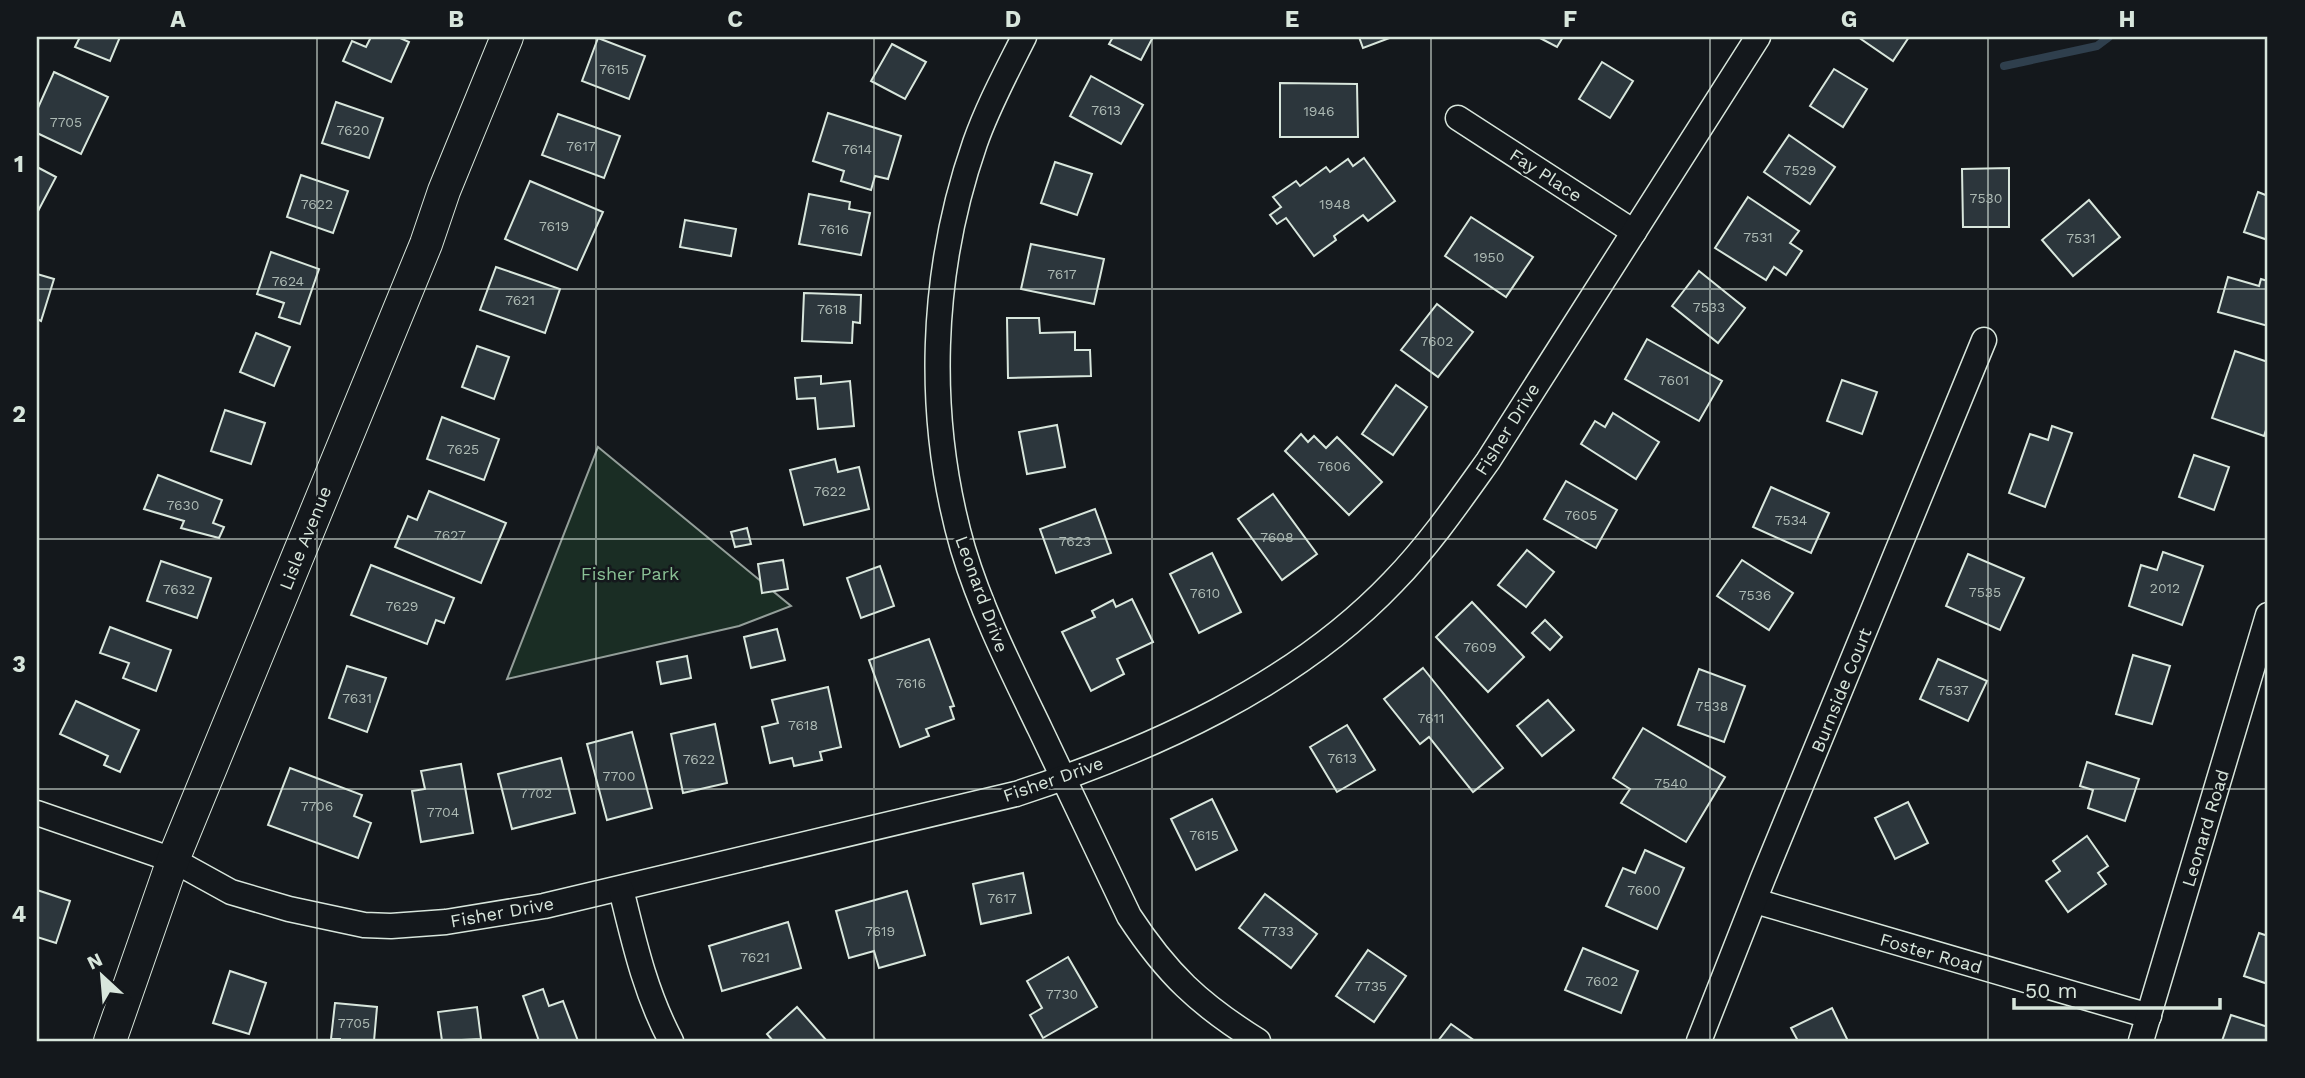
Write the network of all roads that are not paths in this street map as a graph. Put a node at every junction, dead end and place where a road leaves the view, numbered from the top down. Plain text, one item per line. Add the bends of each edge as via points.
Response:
1 (507, 37) edge
2 (1024, 37) edge
3 (1758, 37) edge
4 (1458, 118) dead end
5 (1634, 232) junction
6 (1984, 340) dead end
7 (2268, 615) edge
8 (1064, 779) junction
9 (37, 813) edge
10 (173, 860) junction
11 (621, 889) junction
12 (1755, 901) junction
13 (2149, 1016) junction
14 (110, 1041) edge
15 (671, 1041) edge
16 (1258, 1041) edge
17 (1699, 1041) edge
18 (2141, 1041) edge

1 - 10 street, Lisle Avenue
2 - 8 street, Leonard Drive via 976,141 948,245 937,364 939,413 963,549 992,630
3 - 5 street, Fisher Drive
4 - 5 street, Fay Place
5 - 8 street, Fisher Drive via 1488,461 1440,530 1392,584 1288,670 1230,704
6 - 12 street, Burnside Court
7 - 13 street, Leonard Road
8 - 11 street, Fisher Drive
8 - 16 street, Leonard Drive via 1129,916 1154,954 1183,986
9 - 10 street, Fisher Drive
10 - 11 street, Fisher Drive via 232,891 364,925 446,922
10 - 14 street, Lisle Avenue
11 - 15 street via 638,964
12 - 13 street, Foster Road
12 - 17 street, Burnside Court
13 - 18 street, Leonard Road

